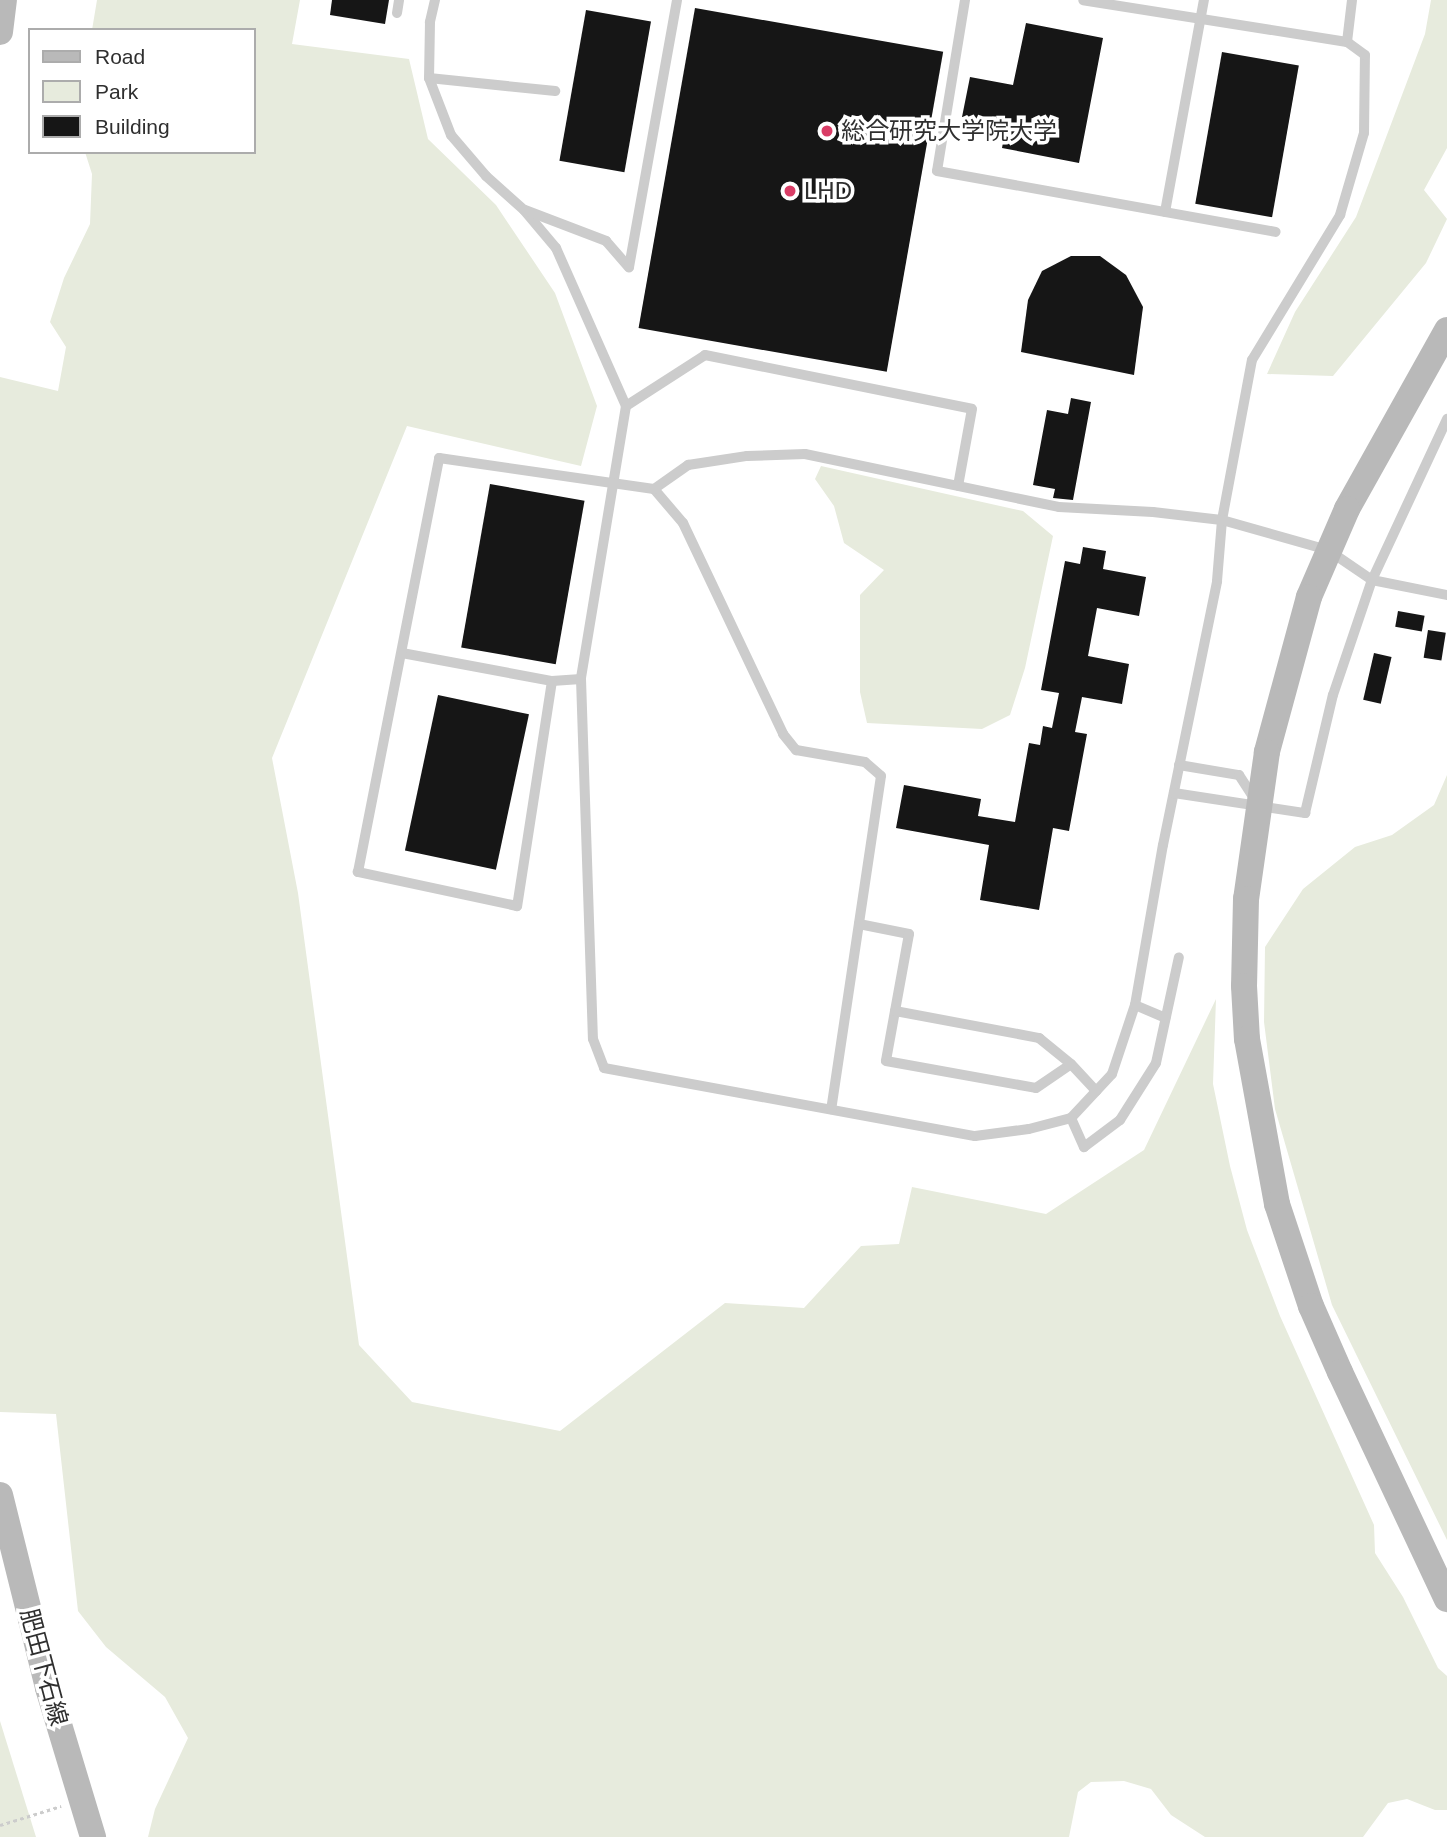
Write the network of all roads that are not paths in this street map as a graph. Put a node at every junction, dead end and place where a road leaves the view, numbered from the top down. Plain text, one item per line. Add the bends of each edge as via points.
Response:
1 (4, 0) edge
2 (399, 0) edge
3 (435, 0) edge
4 (677, 0) edge
5 (965, 0) edge
6 (1083, 0) edge
7 (1204, 0) edge
8 (1352, 0) edge
9 (397, 13) dead end
10 (1200, 20) junction
11 (0, 32) edge
12 (1347, 42) junction
13 (429, 78) junction
14 (555, 91) dead end
15 (524, 210) junction
16 (1165, 212) junction
17 (1276, 232) dead end
18 (1447, 330) edge
19 (626, 406) junction
20 (1447, 419) edge
21 (615, 483) junction
22 (958, 486) junction
23 (654, 489) junction
24 (1222, 520) junction
25 (1328, 550) junction
26 (1372, 580) junction
27 (1447, 595) edge
28 (402, 653) junction
29 (581, 679) junction
30 (552, 681) junction
31 (1179, 765) junction
32 (1174, 793) junction
33 (1259, 806) junction
34 (859, 924) junction
35 (1179, 957) dead end
36 (1135, 1005) junction
37 (895, 1011) junction
38 (1165, 1018) junction
39 (1070, 1064) junction
40 (1096, 1091) junction
41 (831, 1109) junction
42 (1071, 1118) junction
43 (0, 1495) edge
44 (1447, 1599) edge
45 (93, 1837) edge

1 - 11 street
2 - 9 lane
3 - 13 lane
4 - 15 lane via 629,267 606,241
5 - 16 lane via 937,171
6 - 10 lane
7 - 10 lane
8 - 12 lane
10 - 12 lane
10 - 16 lane
12 - 24 lane via 1365,55 1364,133 1340,215 1252,360
13 - 14 lane
13 - 15 lane via 451,135 486,176
15 - 19 lane via 556,248
16 - 17 lane
18 - 25 street
19 - 21 lane
19 - 22 lane via 705,355 972,409
20 - 26 lane
21 - 23 lane
21 - 28 lane via 439,458
21 - 29 lane
22 - 23 lane via 805,454 688,465
22 - 24 lane via 1059,507
23 - 34 lane via 683,523 783,734 796,750 865,762 881,776
24 - 25 lane
24 - 31 lane via 1217,581
25 - 26 lane
25 - 33 street via 1281,692
26 - 27 lane
26 - 33 lane via 1333,695 1305,813
28 - 30 lane
28 - 30 lane via 358,872 517,906
29 - 30 lane
29 - 41 lane via 593,1039 604,1068
31 - 32 lane
31 - 33 lane via 1239,775
32 - 33 lane
32 - 36 lane
33 - 44 street via 1246,899 1244,986 1247,1039 1277,1204 1326,1339
34 - 37 lane via 909,934
34 - 41 lane
35 - 38 lane
36 - 38 lane
36 - 40 lane via 1112,1074
37 - 39 lane via 1040,1038
37 - 39 lane via 886,1061 1036,1087
38 - 42 lane via 1156,1063 1120,1120 1084,1147
39 - 40 lane
40 - 42 lane
41 - 42 lane via 975,1136
43 - 45 street, 肥田下石線 via 48,1688

